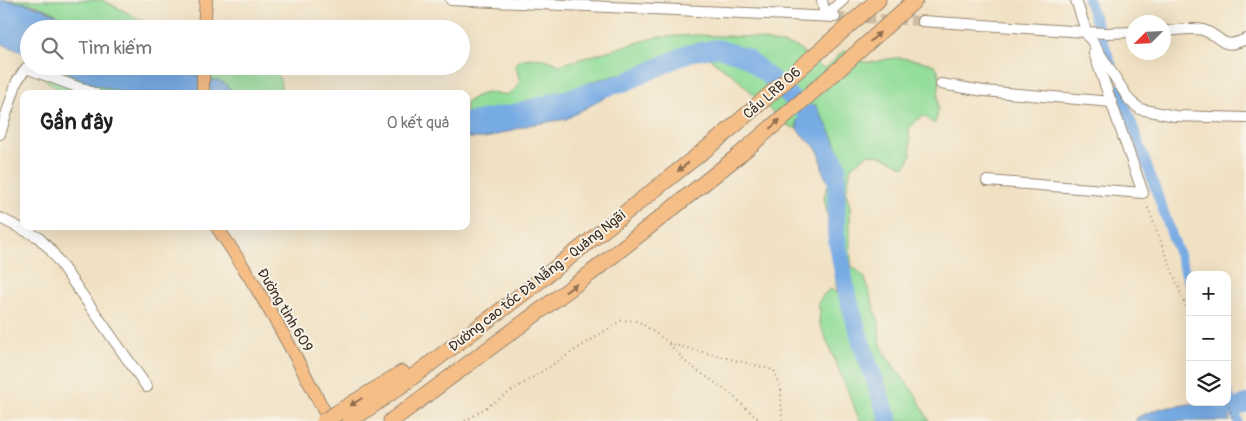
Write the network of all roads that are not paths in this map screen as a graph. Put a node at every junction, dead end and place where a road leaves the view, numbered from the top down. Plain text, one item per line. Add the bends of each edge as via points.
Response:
1 (206, 0) edge
2 (451, 0) edge
3 (822, 0) edge
4 (843, 0) edge
5 (878, 0) edge
6 (915, 0) edge
7 (1076, 0) edge
8 (488, 1) edge
9 (824, 16) junction
10 (836, 17) tunnel mouth
11 (205, 20) edge
12 (922, 21) tunnel mouth
13 (1171, 31) edge
14 (1089, 32) junction
15 (1126, 32) edge
16 (1246, 39) edge
17 (21, 75) edge
18 (45, 75) edge
19 (203, 75) edge
20 (941, 84) dead end
21 (85, 90) edge
22 (203, 90) edge
23 (1112, 102) junction
24 (1246, 118) edge
25 (0, 134) edge
26 (721, 137) joint
27 (738, 156) joint
28 (987, 181) dead end
29 (0, 218) edge
30 (20, 228) edge
31 (24, 230) edge
32 (219, 230) edge
33 (544, 308) junction
34 (147, 387) dead end
35 (334, 417) edge
36 (391, 421) edge
37 (405, 421) edge

1 - 11 main road
2 - 8 street
3 - 9 street
4 - 9 street
5 - 26 highway, Cầu LRB 06
27 -> 6 highway, Cầu LRB 06
7 - 14 street
8 - 9 street
9 - 10 street
12 - 14 street
13 - 16 street via 1202,30 1226,44
14 - 15 street
14 - 23 street
14 - 24 street via 1109,70 1140,109 1175,116
17 - 25 street
18 - 21 street
19 - 22 main road
20 - 23 street
23 - 28 street via 1143,193
26 -> 35 highway, Đường cao tốc Đà Nẵng - Quảng Ngãi via 528,289
33 -> 27 highway, Đường cao tốc Đà Nẵng - Quảng Ngãi
29 - 30 street
31 - 34 street via 38,237 50,249
32 - 35 main road, Đường tỉnh 609
33 - 36 highway, Đường cao tốc Đà Nẵng - Quảng Ngãi
33 - 37 highway

